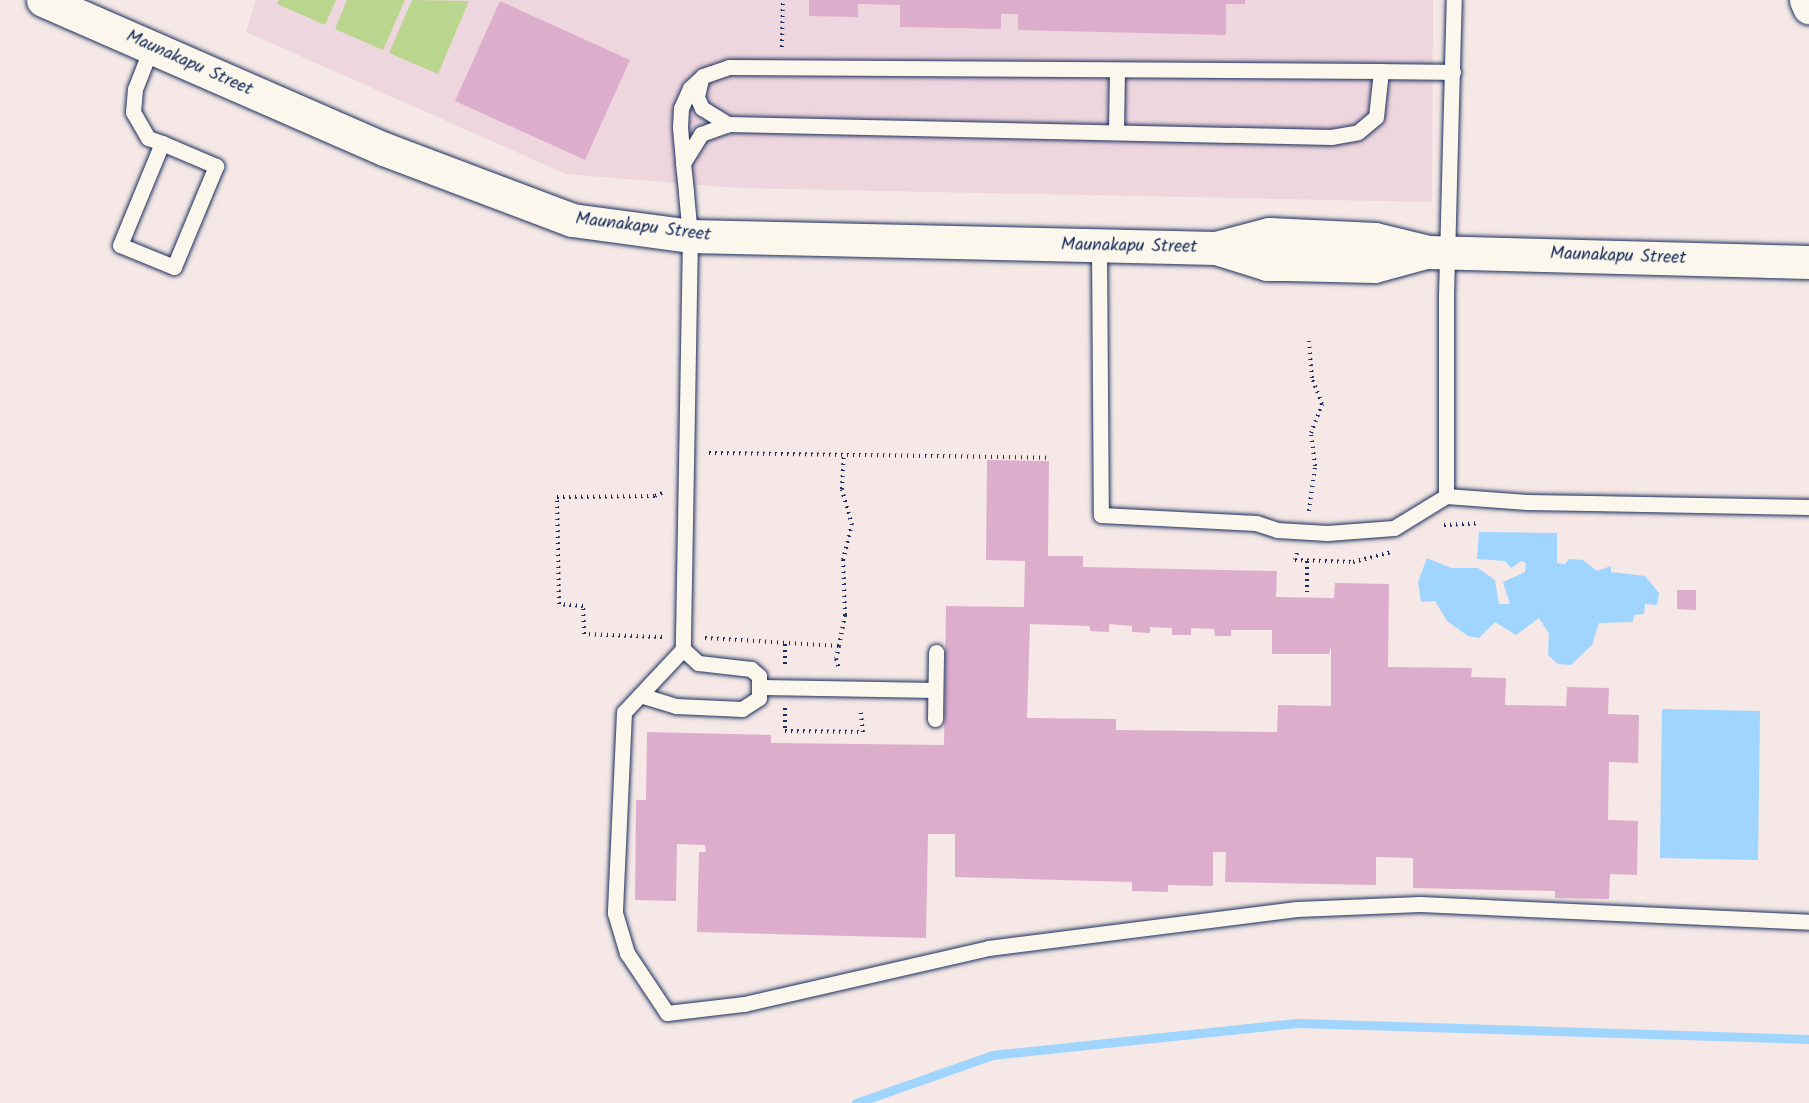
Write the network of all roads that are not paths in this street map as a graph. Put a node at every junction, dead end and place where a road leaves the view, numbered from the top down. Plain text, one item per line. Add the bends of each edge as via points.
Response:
1 (43, 0) edge
2 (1454, 0) edge
3 (1806, 0) edge
4 (1809, 7) edge
5 (151, 48) junction
6 (1117, 70) junction
7 (1381, 71) junction
8 (1453, 72) junction
9 (703, 76) junction
10 (728, 124) junction
11 (1116, 132) junction
12 (162, 143) junction
13 (683, 163) junction
14 (690, 236) junction
15 (1099, 247) junction
16 (1438, 252) junction
17 (1809, 262) edge
18 (1446, 496) junction
19 (1809, 507) edge
20 (683, 649) junction
21 (936, 652) dead end
22 (762, 687) junction
23 (935, 690) junction
24 (640, 695) junction
25 (935, 719) dead end
26 (1809, 922) edge

1 - 5 street, Maunakapu Street
2 - 8 lane
3 - 4 street
5 - 12 lane via 135,89 133,112 148,138
5 - 14 street, Maunakapu Street via 501,196 572,220
6 - 7 lane
6 - 9 lane via 729,67
6 - 11 lane
7 - 8 lane
7 - 11 lane via 1376,117 1364,129 1347,135
8 - 16 lane
9 - 10 lane via 697,91 699,103 713,118
9 - 13 lane via 690,88 681,108
10 - 11 lane
10 - 13 lane via 701,134
12 - 12 lane via 216,166 174,267 120,244
13 - 14 lane
14 - 15 street, Maunakapu Street
14 - 20 lane
15 - 16 street, Maunakapu Street via 1216,248 1269,234 1375,238
15 - 18 lane via 1101,515 1256,523 1277,530 1304,532 1365,532 1394,528
16 - 17 street, Maunakapu Street
16 - 18 lane
18 - 19 lane via 1527,502
20 - 22 lane via 699,663 751,669
20 - 24 lane
21 - 23 lane
22 - 23 lane
22 - 24 lane via 759,698 742,709 676,706
23 - 25 lane
24 - 26 lane via 624,712 615,913 627,952 667,1013 744,1004 988,948 1297,909 1420,904

